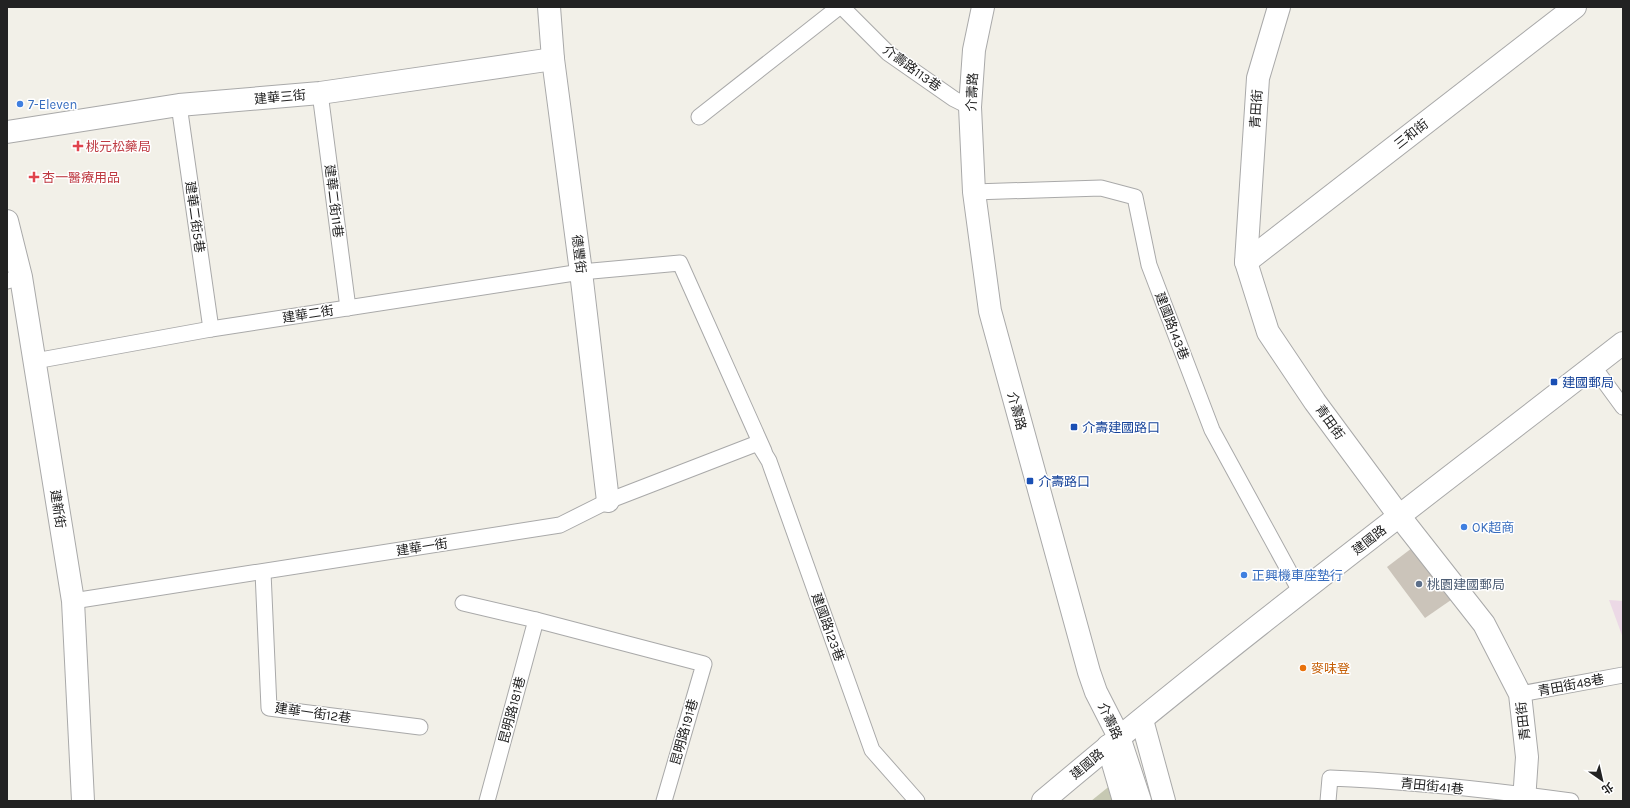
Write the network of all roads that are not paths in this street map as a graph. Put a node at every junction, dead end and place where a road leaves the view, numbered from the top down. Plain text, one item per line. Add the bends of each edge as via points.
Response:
1 (549, 7) edge
2 (841, 7) edge
3 (982, 7) edge
4 (1279, 7) edge
5 (1575, 7) edge
6 (553, 59) junction
7 (320, 93) junction
8 (179, 105) junction
9 (970, 107) junction
10 (699, 117) dead end
11 (7, 132) edge
12 (974, 192) junction
13 (7, 221) edge
14 (1246, 262) junction
15 (581, 272) junction
16 (14, 279) edge
17 (348, 308) junction
18 (211, 329) junction
19 (1623, 343) edge
20 (35, 361) junction
21 (1593, 366) junction
22 (1623, 407) edge
23 (758, 443) joint
24 (769, 461) junction
25 (608, 501) junction
26 (1400, 516) junction
27 (263, 572) junction
28 (1301, 593) junction
29 (73, 601) junction
30 (463, 603) dead end
31 (536, 620) junction
32 (1623, 675) edge
33 (1520, 694) junction
34 (1142, 720) junction
35 (420, 727) dead end
36 (1113, 742) junction
37 (1524, 798) edge
38 (83, 801) edge
39 (487, 801) edge
40 (664, 801) edge
41 (917, 801) edge
42 (1043, 801) edge
43 (1124, 801) edge
44 (1140, 801) edge
45 (1164, 801) edge
46 (1328, 801) edge
47 (1571, 801) edge

1 - 6 street, 德豐街
2 - 9 lane, 介壽路113巷 via 888,53 954,99
2 - 10 lane
3 - 9 street, 介壽路 via 974,50
4 - 14 street, 青田街 via 1258,78
5 - 14 street, 三和街
6 - 7 street, 建華三街
6 - 15 street, 德豐街
7 - 8 street, 建華三街
7 - 17 lane, 建華二街11巷
8 - 11 street, 建華三街
8 - 18 lane, 建華二街5巷
9 - 12 street, 介壽路
12 - 28 lane, 建國路143巷 via 1101,188 1135,197 1149,265 1212,430
12 - 36 street, 介壽路 via 990,311 1089,672
13 - 16 street, 建新街
14 - 26 street, 青田街 via 1268,332 1315,402
15 - 17 lane, 建華二街
15 - 24 lane, 建華二街 via 680,263
15 - 25 street, 德豐街
16 - 20 street, 建新街
17 - 18 lane, 建華二街
18 - 20 lane, 建華二街
19 - 21 street, 建國路
20 - 29 street, 建新街
21 - 22 lane
21 - 26 street, 建國路
23 - 24 lane, 建國路123巷
23 - 25 lane, 建華一街
24 - 41 lane, 建國路123巷 via 872,750
25 - 27 lane, 建華一街 via 560,525
26 - 28 street, 建國路
26 - 33 street, 青田街 via 1484,624
27 - 29 lane, 建華一街
27 - 35 lane, 建華一街12巷 via 269,708
28 - 34 street, 建國路
29 - 38 street, 建新街
30 - 31 lane
31 - 39 lane, 昆明路181巷
31 - 40 lane, 昆明路191巷 via 704,664
32 - 33 lane, 青田街48巷
33 - 37 street, 青田街 via 1527,757
34 - 36 street, 建國路
34 - 45 street
36 - 42 street, 建國路
36 - 43 street, 介壽路
36 - 44 street, 介壽路
37 - 46 lane, 青田街41巷 via 1364,779 1330,778
37 - 47 lane, 青田街41巷

